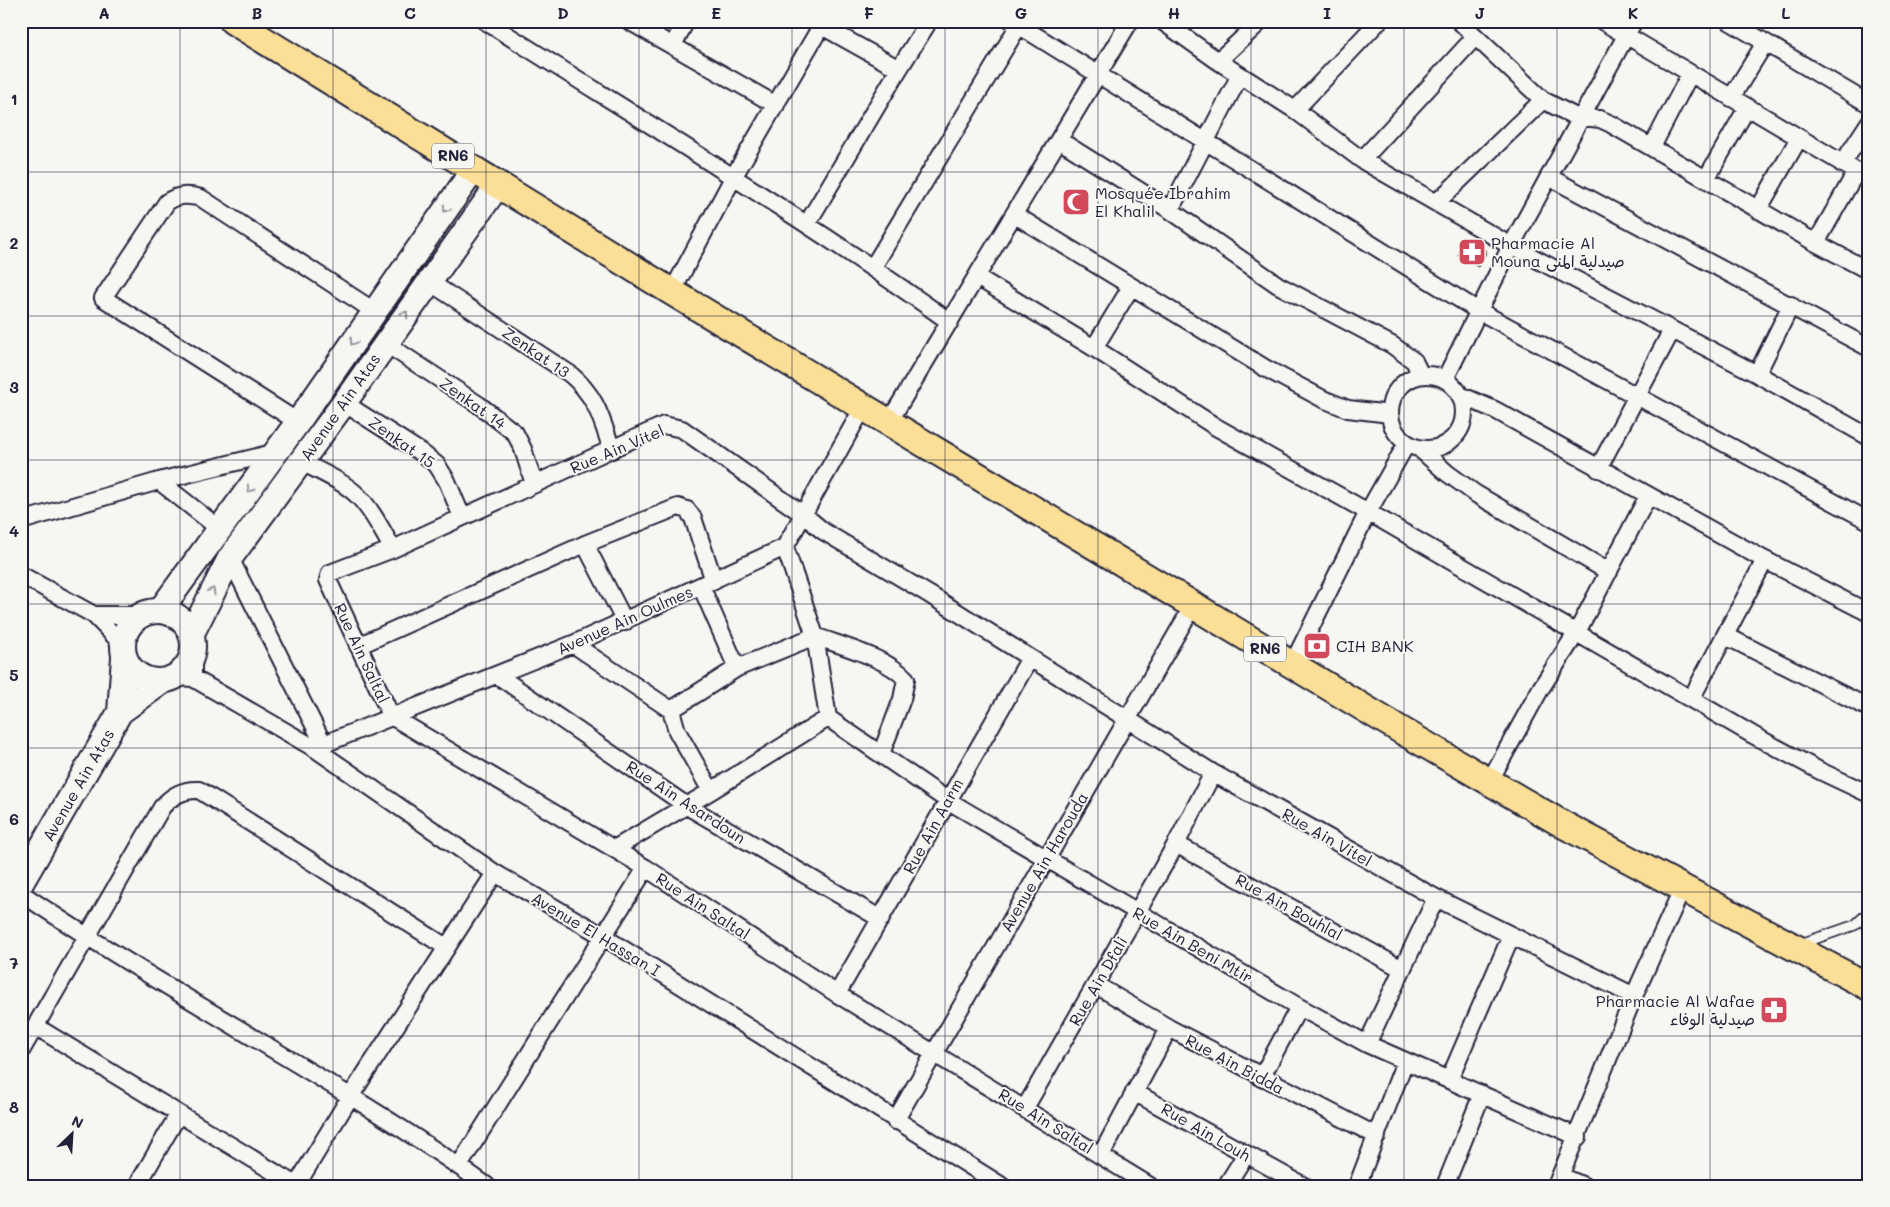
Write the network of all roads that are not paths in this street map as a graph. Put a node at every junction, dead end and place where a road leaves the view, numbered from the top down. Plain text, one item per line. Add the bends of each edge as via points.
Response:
1 (233, 21) edge
2 (485, 21) edge
3 (629, 21) edge
4 (686, 21) edge
5 (929, 21) edge
6 (1130, 21) edge
7 (1162, 21) edge
8 (1260, 21) edge
9 (1379, 21) edge
10 (1459, 21) edge
11 (1602, 21) edge
12 (1729, 21) edge
13 (819, 23) edge
14 (1015, 23) edge
15 (503, 26) edge
16 (1630, 28) edge
17 (1475, 37) junction
18 (1764, 42) junction
19 (672, 45) junction
20 (1218, 61) junction
21 (899, 69) junction
22 (1099, 74) junction
23 (1690, 74) junction
24 (1240, 75) junction
25 (1731, 98) junction
26 (1543, 100) junction
27 (1869, 104) edge
28 (776, 105) junction
29 (1747, 108) junction
30 (1295, 110) junction
31 (1581, 117) junction
32 (1869, 123) edge
33 (1800, 138) junction
34 (1058, 140) junction
35 (1206, 143) junction
36 (1652, 147) junction
37 (1362, 160) junction
38 (474, 169) junction
39 (1856, 172) edge
40 (734, 176) junction
41 (1549, 177) junction
42 (1706, 179) junction
43 (498, 185) junction
44 (1436, 203) junction
45 (1170, 210) junction
46 (1758, 210) junction
47 (1015, 215) junction
48 (807, 224) junction
49 (1816, 243) junction
50 (1511, 246) junction
51 (873, 267) junction
52 (1869, 271) edge
53 (977, 277) junction
54 (428, 281) junction
55 (1131, 287) junction
56 (672, 292) junction
57 (1791, 305) junction
58 (1477, 310) junction
59 (374, 311) junction
60 (950, 322) junction
61 (1672, 330) junction
62 (386, 343) junction
63 (1094, 348) junction
64 (1869, 348) edge
65 (1757, 374) junction
66 (1421, 375) junction
67 (1445, 380) junction
68 (1460, 395) junction
69 (1637, 398) junction
70 (344, 404) junction
71 (864, 406) junction
72 (1390, 414) junction
73 (298, 422) junction
74 (889, 422) junction
75 (1869, 437) edge
76 (1414, 446) junction
77 (612, 450) junction
78 (277, 452) junction
79 (302, 462) junction
80 (1598, 469) junction
81 (159, 480) junction
82 (534, 484) junction
83 (1648, 496) junction
84 (1368, 512) junction
85 (804, 515) junction
86 (462, 517) junction
87 (21, 521) edge
88 (1869, 521) edge
89 (221, 530) junction
90 (585, 544) junction
91 (393, 548) junction
92 (785, 548) junction
93 (230, 558) junction
94 (1765, 560) junction
95 (333, 570) joint
96 (1609, 572) junction
97 (21, 575) edge
98 (707, 584) junction
99 (1194, 604) junction
100 (165, 612) junction
101 (1869, 613) edge
102 (94, 615) junction
103 (142, 615) junction
104 (625, 622) junction
105 (1576, 632) junction
106 (814, 636) junction
107 (1726, 636) junction
108 (192, 641) junction
109 (573, 644) junction
110 (358, 646) junction
111 (124, 651) junction
112 (1030, 658) junction
113 (1292, 665) junction
114 (737, 668) junction
115 (497, 675) junction
116 (177, 678) junction
117 (1691, 700) junction
118 (1869, 708) edge
119 (671, 710) junction
120 (120, 712) junction
121 (392, 716) junction
122 (828, 718) junction
123 (1127, 718) junction
124 (319, 747) junction
125 (881, 754) junction
126 (1213, 773) junction
127 (1489, 782) junction
128 (712, 791) junction
129 (1869, 794) edge
130 (947, 800) junction
131 (687, 806) junction
132 (1176, 844) junction
133 (614, 849) junction
134 (1045, 859) junction
135 (646, 868) junction
136 (495, 873) junction
137 (21, 883) edge
138 (1683, 887) junction
139 (21, 893) edge
140 (1436, 898) junction
141 (1869, 912) edge
142 (1137, 913) junction
143 (881, 919) junction
144 (1511, 936) junction
145 (87, 938) junction
146 (604, 938) junction
147 (1793, 946) junction
148 (446, 947) junction
149 (1402, 969) junction
150 (1096, 985) junction
151 (1869, 987) edge
152 (837, 994) junction
153 (1634, 996) junction
154 (1299, 1007) junction
155 (35, 1026) junction
156 (1170, 1028) junction
157 (1367, 1044) junction
158 (21, 1051) edge
159 (933, 1052) junction
160 (1405, 1061) junction
161 (1261, 1078) junction
162 (1448, 1080) junction
163 (1134, 1092) junction
164 (1482, 1094) junction
165 (350, 1096) junction
166 (1025, 1108) junction
167 (178, 1115) junction
168 (895, 1121) junction
169 (1377, 1136) junction
170 (1578, 1137) junction
171 (1246, 1154) junction
172 (1101, 1155) junction
173 (459, 1166) junction
174 (1558, 1181) edge
175 (137, 1186) edge
176 (297, 1186) edge
177 (487, 1186) edge
178 (1002, 1186) edge
179 (1150, 1186) edge
180 (1226, 1186) edge
181 (1304, 1186) edge
182 (1358, 1186) edge
183 (1445, 1186) edge
184 (1584, 1186) edge

1 - 38 main road, RN6
2 - 15 street
3 - 19 street
4 - 19 street
5 - 21 street
6 - 22 street
7 - 20 street
8 - 20 street
9 - 30 street
10 - 17 street
11 - 16 street
12 - 18 street
13 - 21 street
13 - 28 street
14 - 22 street
14 - 51 street
15 - 40 street
16 - 23 street
16 - 31 street
17 - 26 street
17 - 37 street
18 - 25 street
18 - 27 street
19 - 28 street
20 - 24 street
21 - 48 street
22 - 34 street
22 - 35 street
23 - 25 street
23 - 36 street
24 - 30 street
24 - 35 street
25 - 29 street
26 - 31 street
26 - 44 street
28 - 40 street
29 - 33 street
29 - 42 street
30 - 37 street
31 - 36 street via 1600,119
31 - 41 street
32 - 39 street
33 - 39 street
33 - 46 street
34 - 45 street
34 - 47 street
35 - 45 street
35 - 58 street
36 - 42 street
37 - 44 street
38 - 43 main road, RN6
38 -> 59 street, Avenue Ain Atas
39 - 49 street
40 - 48 street
40 - 56 street
41 - 50 street
41 - 57 street
42 - 46 street
43 - 54 street, Avenue Ain Atas
43 - 56 main road, RN6
44 - 50 street
45 - 66 street via 1278,285 1405,354 1414,361
46 - 49 street
47 - 53 street
47 - 55 street
48 - 51 street
49 - 52 street
50 - 58 street
50 - 61 street
51 - 60 street
53 - 60 street
53 - 63 street
62 -> 54 street, Avenue Ain Atas
54 - 77 street, Zenkat 13 via 585,387 596,403
55 - 63 street
55 - 72 street via 1323,399 1348,409
56 - 71 main road, RN6
57 - 64 street
57 - 65 street
58 - 67 street
58 - 69 street
59 -> 73 street, Avenue Ain Atas
59 - 73 street via 201,198 176,196 167,202 103,298
60 - 74 street
61 - 65 street
61 - 69 street
62 - 70 street, Avenue Ain Atas
62 - 82 street, Zenkat 14 via 515,433 524,449
63 - 84 street via 1216,427
65 - 75 street
66 - 67 street
66 - 72 street via 1403,384 1393,398
67 - 68 street
68 - 76 street via 1464,411 1461,427 1452,440 1437,448
68 - 80 street via 1495,410
69 - 80 street
69 - 88 street
70 - 79 street, Avenue Ain Atas
70 - 86 street, Zenkat 15 via 437,465
71 - 74 main road, RN6
71 - 85 street
72 - 76 street via 1394,430
73 - 78 street, Avenue Ain Atas
74 - 99 main road, RN6
76 - 84 street
76 - 96 street via 1476,494
77 - 82 street, Rue Ain Vitel
77 - 85 street, Rue Ain Vitel via 664,425 682,429
78 - 81 street
78 -> 89 street, Avenue Ain Atas
79 - 91 street via 358,496
79 - 93 street, Avenue Ain Atas
80 - 83 street
81 - 87 street
81 - 89 street
82 - 86 street, Rue Ain Vitel
83 - 94 street
83 - 96 street
84 - 105 street
84 - 113 street
85 - 92 street
85 - 112 street, Rue Ain Vitel via 851,549
86 - 91 street, Rue Ain Vitel
89 - 100 street, Avenue Ain Atas via 162,608
90 - 98 street via 672,508 683,508 693,518
90 - 104 street
90 - 110 street
91 - 95 street, Rue Ain Vitel
92 - 98 street, Avenue Ain Oulmes
92 - 106 street
108 -> 93 street, Avenue Ain Atas
93 - 124 street
94 - 101 street
94 - 107 street
95 - 110 street, Rue Ain Saltal via 328,580
96 - 105 street
97 - 102 street
98 - 104 street, Avenue Ain Oulmes
98 - 114 street
99 - 113 main road, RN6
99 - 123 street, Avenue Ain Harouda
100 - 103 street via 153,611
100 - 108 street via 186,624
102 - 103 street
102 - 111 street
103 - 111 street via 128,627
104 - 109 street, Avenue Ain Oulmes
105 - 117 street
105 - 127 street
106 - 114 street
106 - 122 street
106 - 125 street via 880,662 906,680
107 - 117 street
107 - 118 street
108 - 116 street via 188,664
109 - 115 street, Avenue Ain Oulmes
109 - 119 street
110 - 121 street, Rue Ain Saltal
111 - 116 street via 136,673 144,678
111 - 120 street
112 - 123 street, Rue Ain Vitel
112 - 130 street, Rue Ain Aarm
113 - 127 main road, RN6
114 - 119 street
115 - 121 street, Avenue Ain Oulmes
115 - 131 street, Rue Ain Asardoun
116 - 120 street
116 - 124 street, Avenue El Hassan I
117 - 129 street via 1820,771
119 - 128 street via 677,731
120 - 137 street, Avenue Ain Atas
121 - 124 street, Avenue Ain Oulmes
121 - 133 street, Rue Ain Saltal
122 - 125 street, Rue Ain Beni Mtir
122 - 128 street
123 - 126 street, Rue Ain Vitel
123 - 134 street, Avenue Ain Harouda
124 - 136 street, Avenue El Hassan I
125 - 130 street, Rue Ain Beni Mtir
126 - 132 street, Rue Ain Dfali
126 - 140 street, Rue Ain Vitel
127 - 138 main road, RN6
128 - 131 street
130 - 134 street, Rue Ain Beni Mtir
130 - 143 street, Rue Ain Aarm
131 - 133 street
131 - 143 street, Rue Ain Asardoun
132 - 142 street, Rue Ain Dfali
132 - 149 street, Rue Ain Bouhlal
133 - 135 street, Rue Ain Saltal
134 - 142 street, Rue Ain Beni Mtir
134 - 159 street, Avenue Ain Harouda
135 - 146 street
135 - 152 street, Rue Ain Saltal
136 - 146 street, Avenue El Hassan I
136 - 148 street
138 - 147 main road, RN6
138 - 153 street
139 - 145 street
140 - 144 street, Rue Ain Vitel
140 - 149 street
141 - 147 lane via 1855,925
142 - 150 street, Rue Ain Dfali
142 - 154 street, Rue Ain Beni Mtir
143 - 152 street, Rue Ain Aarm
144 - 153 street, Rue Ain Vitel
144 - 162 street
145 - 148 street via 162,807 188,789 199,790
145 - 155 street
145 - 165 street
146 - 168 street, Avenue El Hassan I
146 - 173 street
147 - 151 main road, RN6
148 - 165 street
149 - 157 street
150 - 156 street, Rue Ain Bidda
150 - 166 street, Rue Ain Dfali
152 - 159 street, Rue Ain Saltal
153 - 170 street
154 - 157 street, Rue Ain Beni Mtir
154 - 161 street
155 - 158 street
155 - 167 street
156 - 161 street, Rue Ain Bidda
156 - 163 street
157 - 160 street, Rue Ain Beni Mtir
159 - 166 street, Rue Ain Saltal
159 - 168 street, Avenue Ain Harouda
160 - 162 street, Rue Ain Beni Mtir
160 - 169 street
161 - 169 street, Rue Ain Bidda
162 - 164 street, Rue Ain Beni Mtir
163 - 171 street, Rue Ain Louh
163 - 172 street
164 - 170 street, Rue Ain Beni Mtir
164 - 183 street
165 - 173 street
165 - 176 street
166 - 172 street, Rue Ain Saltal
167 - 175 street
167 - 176 street
168 - 178 street, Avenue El Hassan I
169 - 182 street
170 - 174 street
171 - 180 street
171 - 181 street, Rue Ain Louh
172 - 179 street, Rue Ain Saltal
173 - 177 street
174 - 184 street

